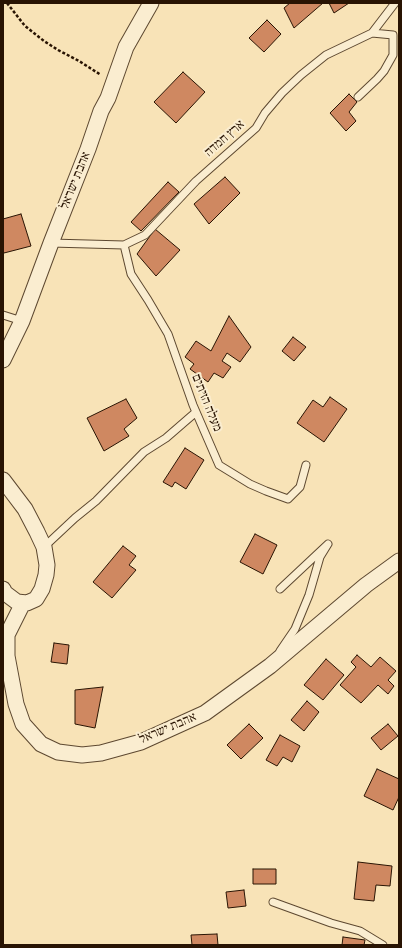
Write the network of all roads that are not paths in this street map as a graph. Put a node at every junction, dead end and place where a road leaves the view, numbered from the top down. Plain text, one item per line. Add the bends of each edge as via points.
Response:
1 (151, 3) edge
2 (395, 3) edge
3 (372, 33) junction
4 (358, 97) dead end
5 (51, 243) junction
6 (124, 245) junction
7 (3, 314) edge
8 (22, 321) junction
9 (3, 360) edge
10 (196, 412) junction
11 (306, 465) dead end
12 (3, 480) edge
13 (44, 547) junction
14 (399, 560) edge
15 (3, 589) edge
16 (280, 589) dead end
17 (23, 602) junction
18 (270, 666) junction
19 (273, 902) dead end
20 (383, 945) edge

1 - 5 street, אהבת ישראל via 126,47
2 - 3 lane, ארץ חמדה
3 - 4 lane via 393,35 393,56 384,71
3 - 6 lane, ארץ חמדה via 326,55 301,75 273,103 256,128 196,181 145,235
5 - 6 lane, ארץ חמדה
5 - 8 street, אהבת ישראל
6 - 10 lane, מעלה הזיתים via 131,274 168,334
7 - 8 lane
8 - 9 street, אהבת ישראל
10 - 11 lane, מעלה הזיתים via 219,465 250,484 288,499 300,487
10 - 13 lane via 166,438 144,452 96,501
12 - 13 street via 25,509
13 - 17 street via 47,565 42,590 36,599
14 - 18 street, אהבת ישראל
15 - 17 street via 17,602
16 - 18 lane via 328,544 320,557 309,595 295,629
17 - 18 street, אהבת ישראל via 7,635 7,656 16,704 24,724 41,744 58,752 82,756 141,742 205,713
19 - 20 lane via 360,932

